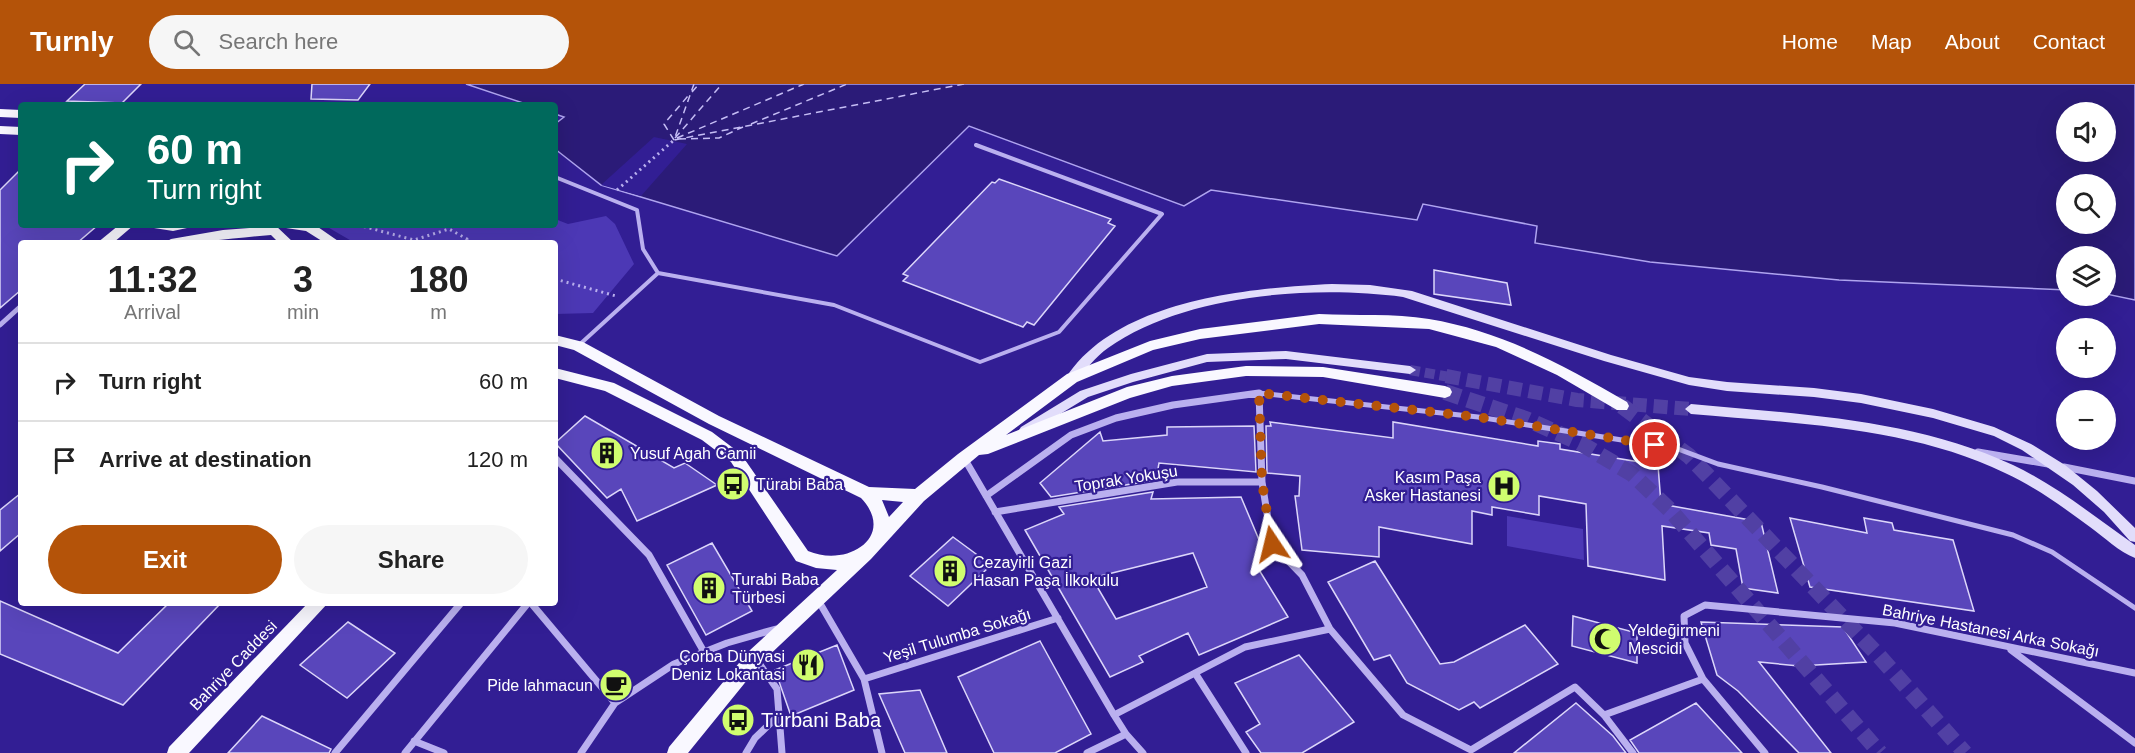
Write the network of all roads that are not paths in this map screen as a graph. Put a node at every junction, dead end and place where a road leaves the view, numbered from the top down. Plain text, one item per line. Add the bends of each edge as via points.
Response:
1 (0, 113) edge
2 (18, 114) edge
3 (0, 130) edge
4 (18, 131) edge
5 (976, 145) dead end
6 (558, 178) edge
7 (124, 228) edge
8 (270, 228) edge
9 (311, 228) edge
10 (225, 234) edge
11 (108, 240) edge
12 (189, 240) edge
13 (260, 240) edge
14 (284, 240) edge
15 (329, 240) edge
16 (658, 273) junction
17 (18, 309) edge
18 (0, 326) edge
19 (558, 341) edge
20 (578, 346) junction
21 (1410, 370) tunnel mouth
22 (558, 374) edge
23 (1072, 378) junction
24 (1445, 392) tunnel mouth
25 (1259, 393) junction
26 (1623, 406) tunnel mouth
27 (1691, 409) tunnel mouth
28 (1009, 440) junction
29 (1954, 448) junction
30 (963, 458) junction
31 (558, 461) edge
32 (2054, 465) junction
33 (2135, 481) edge
34 (1262, 482) junction
35 (867, 493) junction
36 (918, 496) junction
37 (986, 496) junction
38 (995, 512) junction
39 (2135, 537) edge
40 (2135, 552) edge
41 (865, 554) junction
42 (818, 599) junction
43 (316, 606) edge
44 (458, 606) edge
45 (526, 606) edge
46 (532, 606) edge
47 (2135, 608) edge
48 (1058, 618) junction
49 (789, 626) junction
50 (1330, 629) junction
51 (2007, 648) junction
52 (704, 652) junction
53 (755, 657) junction
54 (1195, 673) junction
55 (2135, 673) edge
56 (864, 679) junction
57 (1703, 680) junction
58 (615, 703) junction
59 (779, 715) junction
60 (1114, 715) junction
61 (1604, 715) junction
62 (1126, 734) junction
63 (414, 741) junction
64 (2135, 743) edge
65 (1473, 752) edge
66 (176, 753) edge
67 (335, 753) edge
68 (405, 753) edge
69 (444, 753) edge
70 (581, 753) edge
71 (676, 753) edge
72 (746, 753) edge
73 (782, 753) edge
74 (882, 753) edge
75 (1087, 753) edge
76 (1143, 753) edge
77 (1246, 753) edge
78 (1633, 753) edge
79 (1766, 753) edge

1 - 2 main road
3 - 4 main road
5 - 16 lane via 1162,214 1059,332 980,362 834,305
6 - 16 lane via 637,210 643,249
7 - 11 main road
8 - 10 main road
8 - 13 main road
8 - 14 main road
9 - 15 main road
10 - 12 main road
16 - 20 lane
17 - 18 street
19 - 20 main road
20 - 35 main road via 714,420
21 - 28 street via 1286,355 1207,358 1084,394
22 - 41 main road via 609,387 707,436 736,458 802,556 834,564
23 - 26 main road via 1150,346 1200,334 1319,319 1397,321 1429,324 1500,343 1562,371
23 - 30 main road
23 - 32 street via 1102,345 1124,332 1156,316 1206,302 1308,290 1383,291 1425,299 1693,382 1793,390 1944,417 2009,438
24 - 28 main road via 1323,372 1246,371 1173,381 1127,393
25 - 34 street
25 - 37 street via 1116,418 1071,435
25 - 47 lane via 1478,417 1678,448 1718,464 2013,535 2052,552
27 - 29 street via 1790,418
28 - 30 main road
29 - 32 street
29 - 40 street via 1989,460 2038,485
30 - 36 main road
30 - 37 street
31 - 52 street via 648,555
32 - 33 street
32 - 39 street via 2080,484
34 - 38 street, Toprak Yokuşu via 1177,482
34 - 50 street via 1272,544 1302,575
35 - 36 main road
35 - 41 main road via 878,504 882,517 878,534
36 - 41 main road
37 - 38 street
38 - 48 street
41 - 42 main road
42 - 49 main road
42 - 56 street
43 - 66 main road, Bahriye Caddesi
44 - 67 street
45 - 63 street
46 - 58 street
48 - 56 street, Yeşil Tulumba Sokağı
48 - 60 street
49 - 52 street
49 - 53 main road
50 - 54 street via 1245,647
50 - 65 street via 1403,716
51 - 55 street, Bahriye Hastanesi Arka Sokağı
51 - 57 street, Bahriye Hastanesi Arka Sokağı via 1895,623 1705,605 1684,616 1685,643
51 - 64 street
52 - 58 street via 674,664
53 - 59 street via 777,689
53 - 71 main road
54 - 60 street
54 - 77 street
56 - 74 street
57 - 61 street
57 - 79 street, Bahriye Hastanesi Arka Sokağı
58 - 70 street
59 - 72 street via 755,738
59 - 73 street
60 - 62 street
61 - 65 street via 1575,687
61 - 78 street
62 - 75 street
62 - 76 street
63 - 68 street
63 - 69 street

